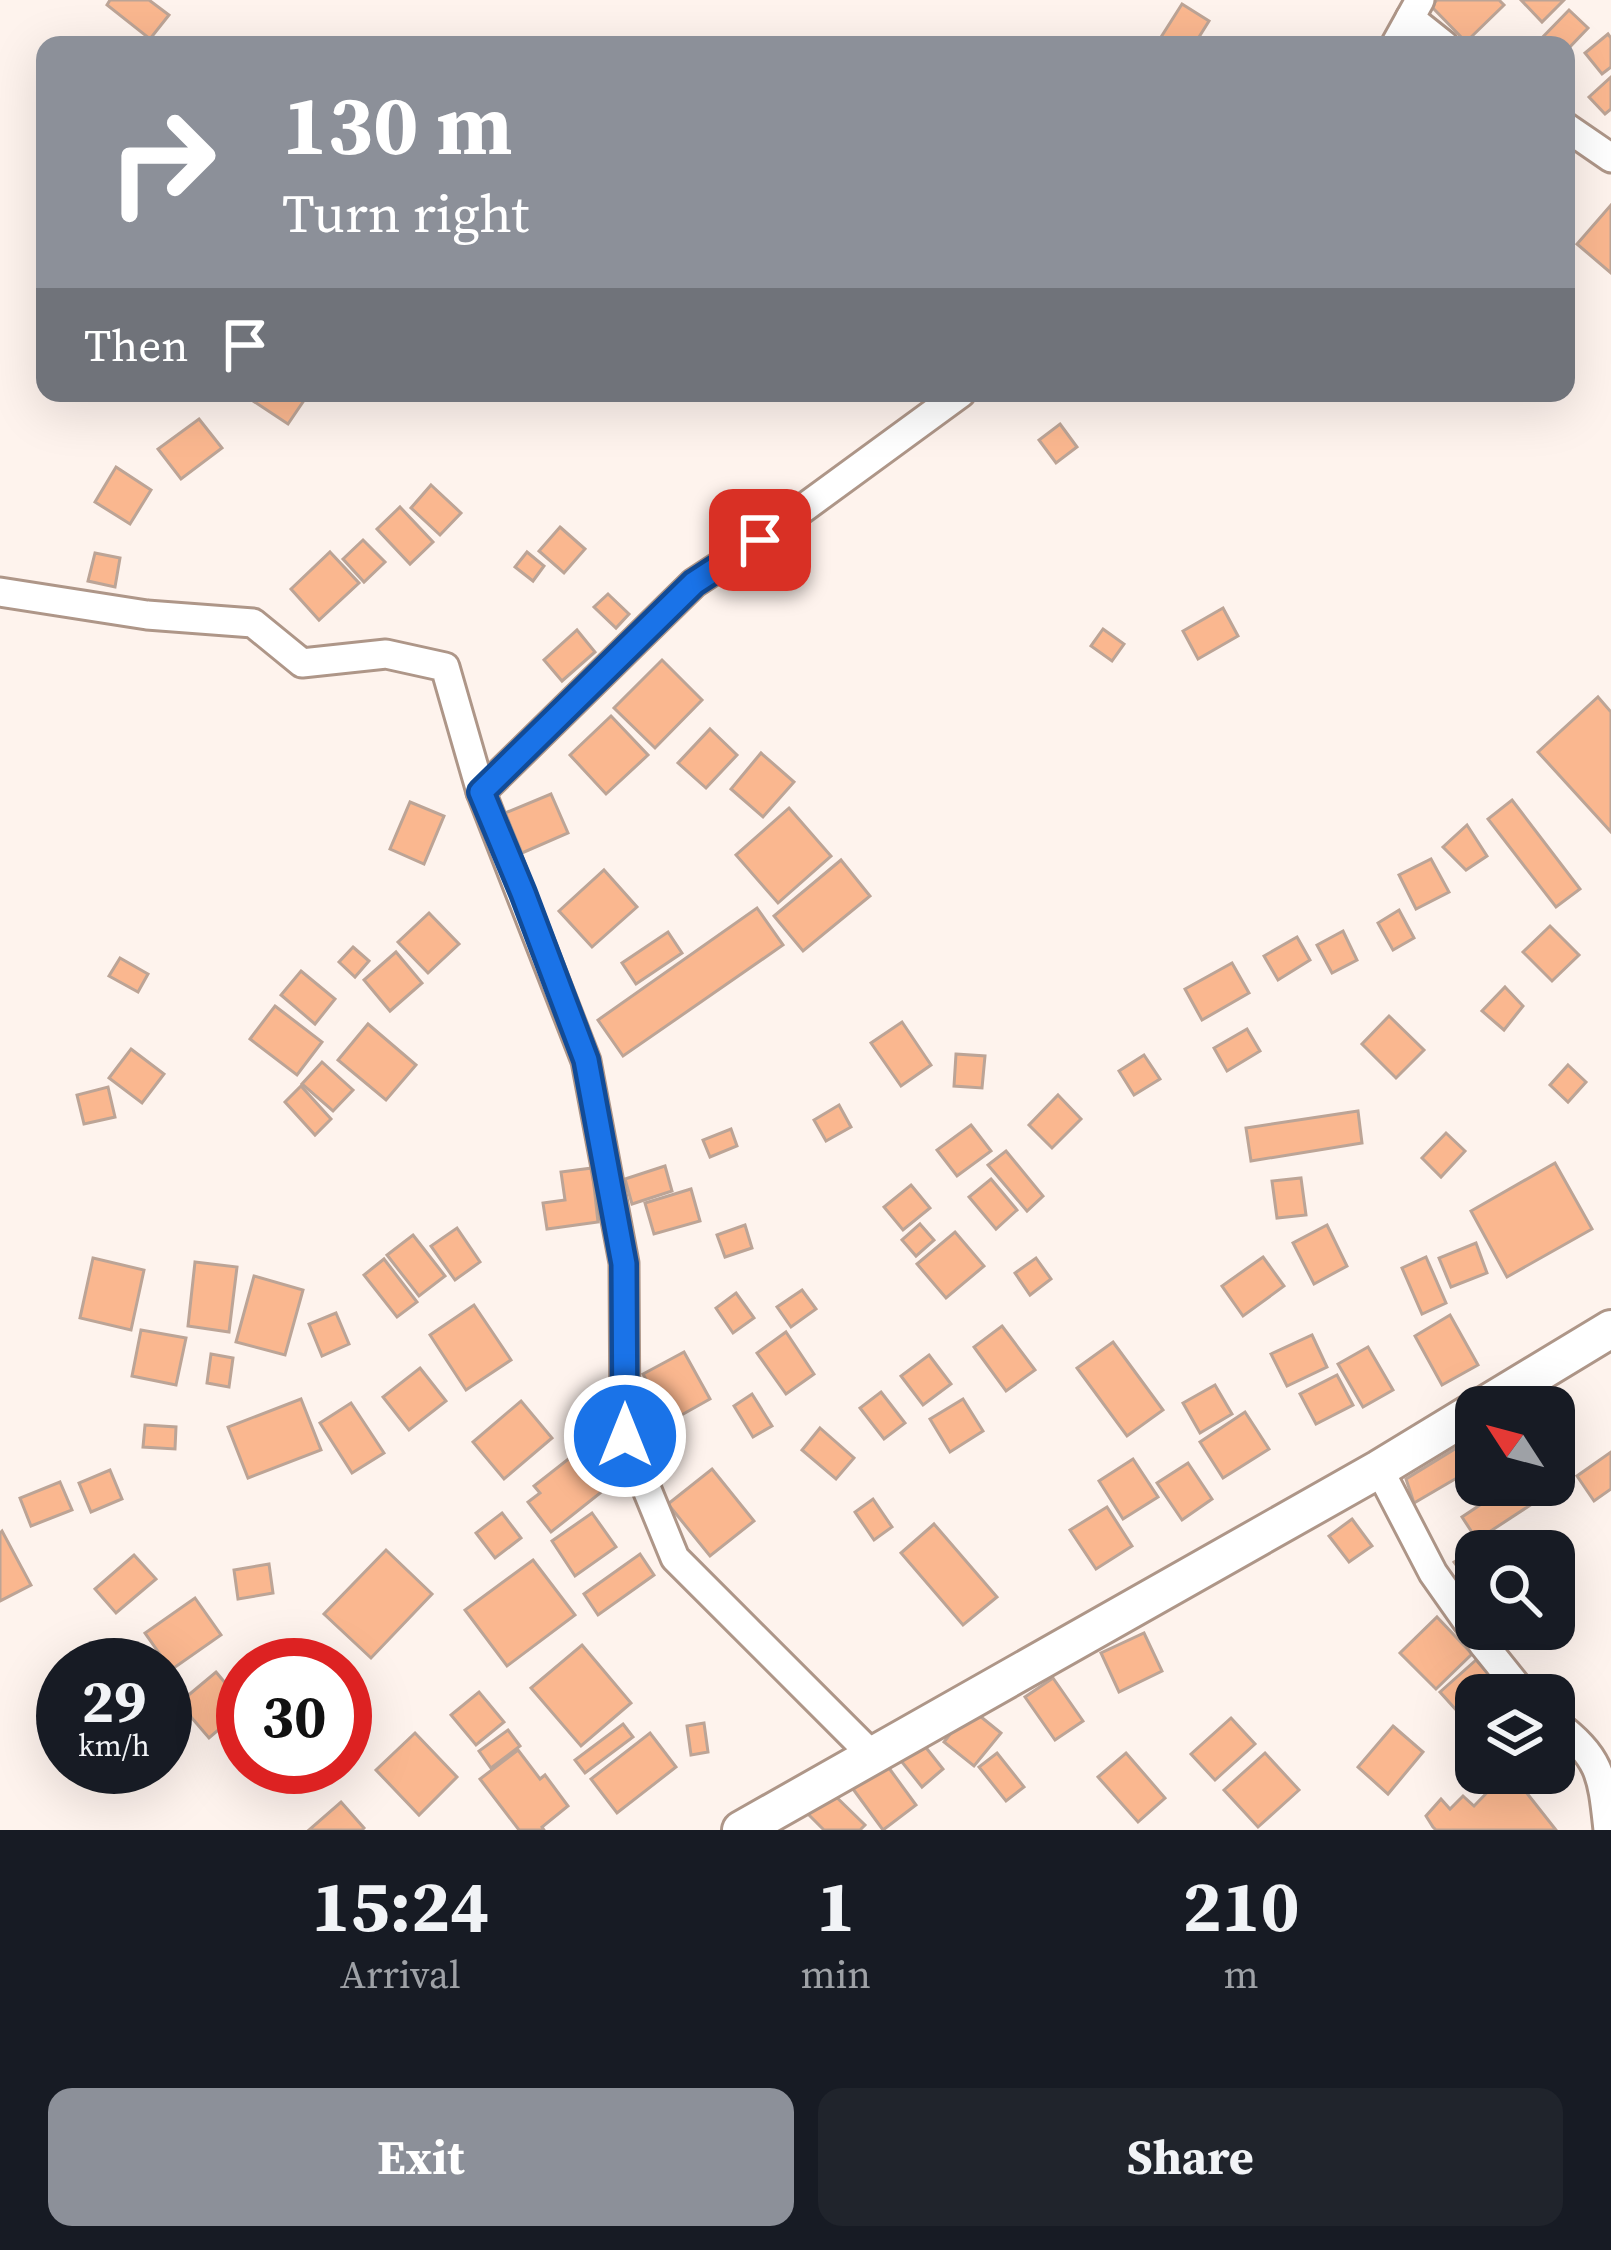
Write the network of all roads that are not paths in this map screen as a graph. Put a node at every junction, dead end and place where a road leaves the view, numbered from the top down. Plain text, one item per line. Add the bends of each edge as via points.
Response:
1 (1415, 9) edge
2 (1400, 36) edge
3 (1437, 36) edge
4 (1575, 134) edge
5 (1611, 158) edge
6 (949, 402) edge
7 (0, 592) edge
8 (481, 792) junction
9 (1611, 1329) edge
10 (1517, 1386) edge
11 (1455, 1423) edge
12 (1378, 1469) junction
13 (1507, 1674) edge
14 (1575, 1738) edge
15 (872, 1755) junction
16 (741, 1830) edge
17 (1608, 1830) edge

1 - 2 street
1 - 3 street
4 - 5 street
6 - 8 street via 694,583
7 - 8 street via 253,623 302,663 386,653 445,668
8 - 15 street via 586,1060 624,1264 625,1436 675,1558
9 - 10 street
11 - 12 street
12 - 13 street via 1433,1573
12 - 15 street
14 - 17 street via 1603,1777
15 - 16 street

